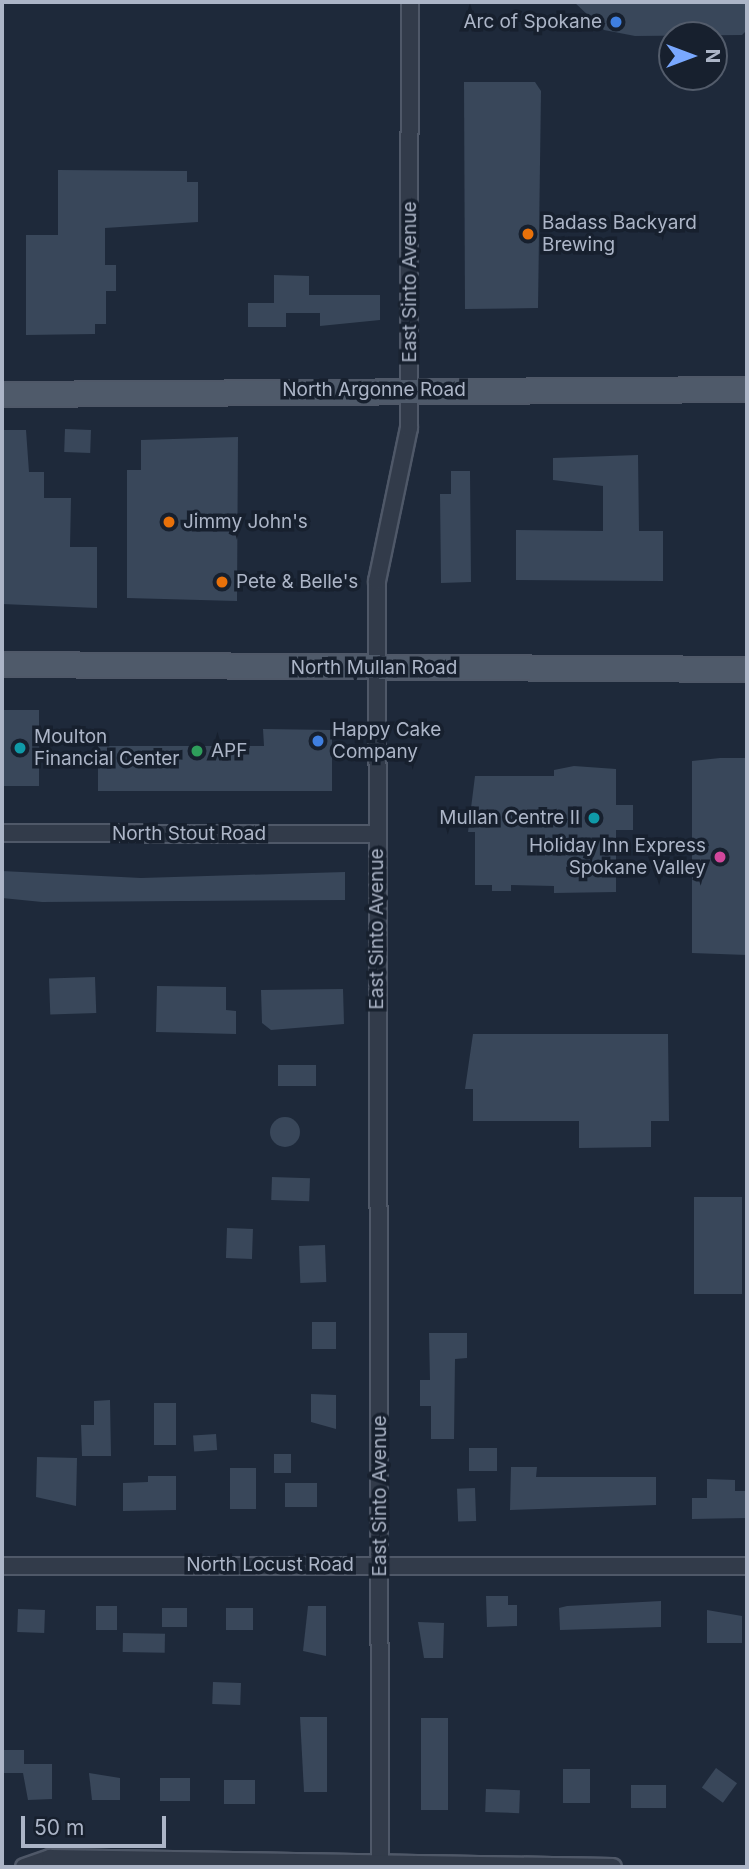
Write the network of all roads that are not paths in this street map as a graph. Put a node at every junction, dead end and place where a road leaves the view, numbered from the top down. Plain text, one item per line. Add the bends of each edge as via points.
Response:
1 (410, 2) edge
2 (409, 389) junction
3 (747, 389) edge
4 (2, 394) edge
5 (2, 664) edge
6 (376, 668) junction
7 (747, 668) edge
8 (2, 833) edge
9 (377, 834) junction
10 (380, 1564) junction
11 (2, 1566) edge
12 (747, 1566) edge
13 (380, 1860) junction
14 (24, 1867) edge
15 (613, 1867) edge

1 - 2 street, East Sinto Avenue
2 - 3 main road, North Argonne Road
2 - 4 main road, North Argonne Road
2 - 6 street, East Sinto Avenue via 407,459 377,581
5 - 6 main road, North Mullan Road
6 - 7 main road, North Mullan Road
6 - 9 street, East Sinto Avenue
8 - 9 street, North Stout Road
9 - 10 street, East Sinto Avenue
10 - 11 street, North Locust Road
10 - 12 street, North Locust Road
10 - 13 street, East Sinto Avenue
13 - 14 street via 50,1858
13 - 15 street

